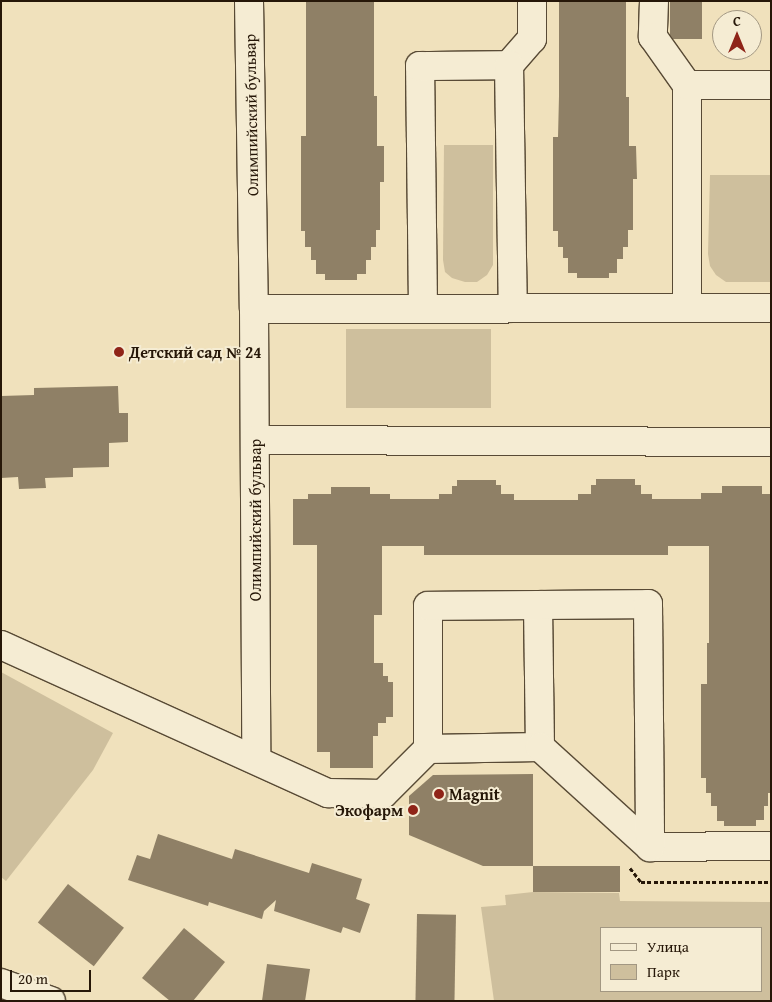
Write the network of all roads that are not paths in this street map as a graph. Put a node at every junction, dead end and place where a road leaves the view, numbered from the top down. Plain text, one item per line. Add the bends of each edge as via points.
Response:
1 (249, 1) edge
2 (532, 1) edge
3 (654, 1) edge
4 (509, 65) junction
5 (688, 84) junction
6 (771, 84) edge
7 (254, 308) junction
8 (423, 308) junction
9 (512, 308) junction
10 (688, 308) junction
11 (771, 308) edge
12 (254, 440) junction
13 (771, 442) edge
14 (538, 605) junction
15 (1, 645) edge
16 (540, 747) junction
17 (428, 749) junction
18 (256, 759) junction
19 (771, 846) edge
20 (650, 847) junction
21 (1, 983) edge
22 (51, 1001) edge

1 - 7 street, Олимпийский бульвар
2 - 4 street via 532,39
3 - 5 street via 653,37
4 - 8 street via 420,66
4 - 9 street
5 - 6 street
5 - 10 street
7 - 8 street
7 - 12 street, Олимпийский бульвар
8 - 9 street
9 - 10 street
10 - 11 street
12 - 13 street
12 - 18 street, Олимпийский бульвар
14 - 16 street
14 - 17 street via 428,606
14 - 20 street via 648,604
15 - 18 street
16 - 17 street
16 - 20 street
17 - 18 street via 383,794 328,793
19 - 20 street
21 - 22 street

